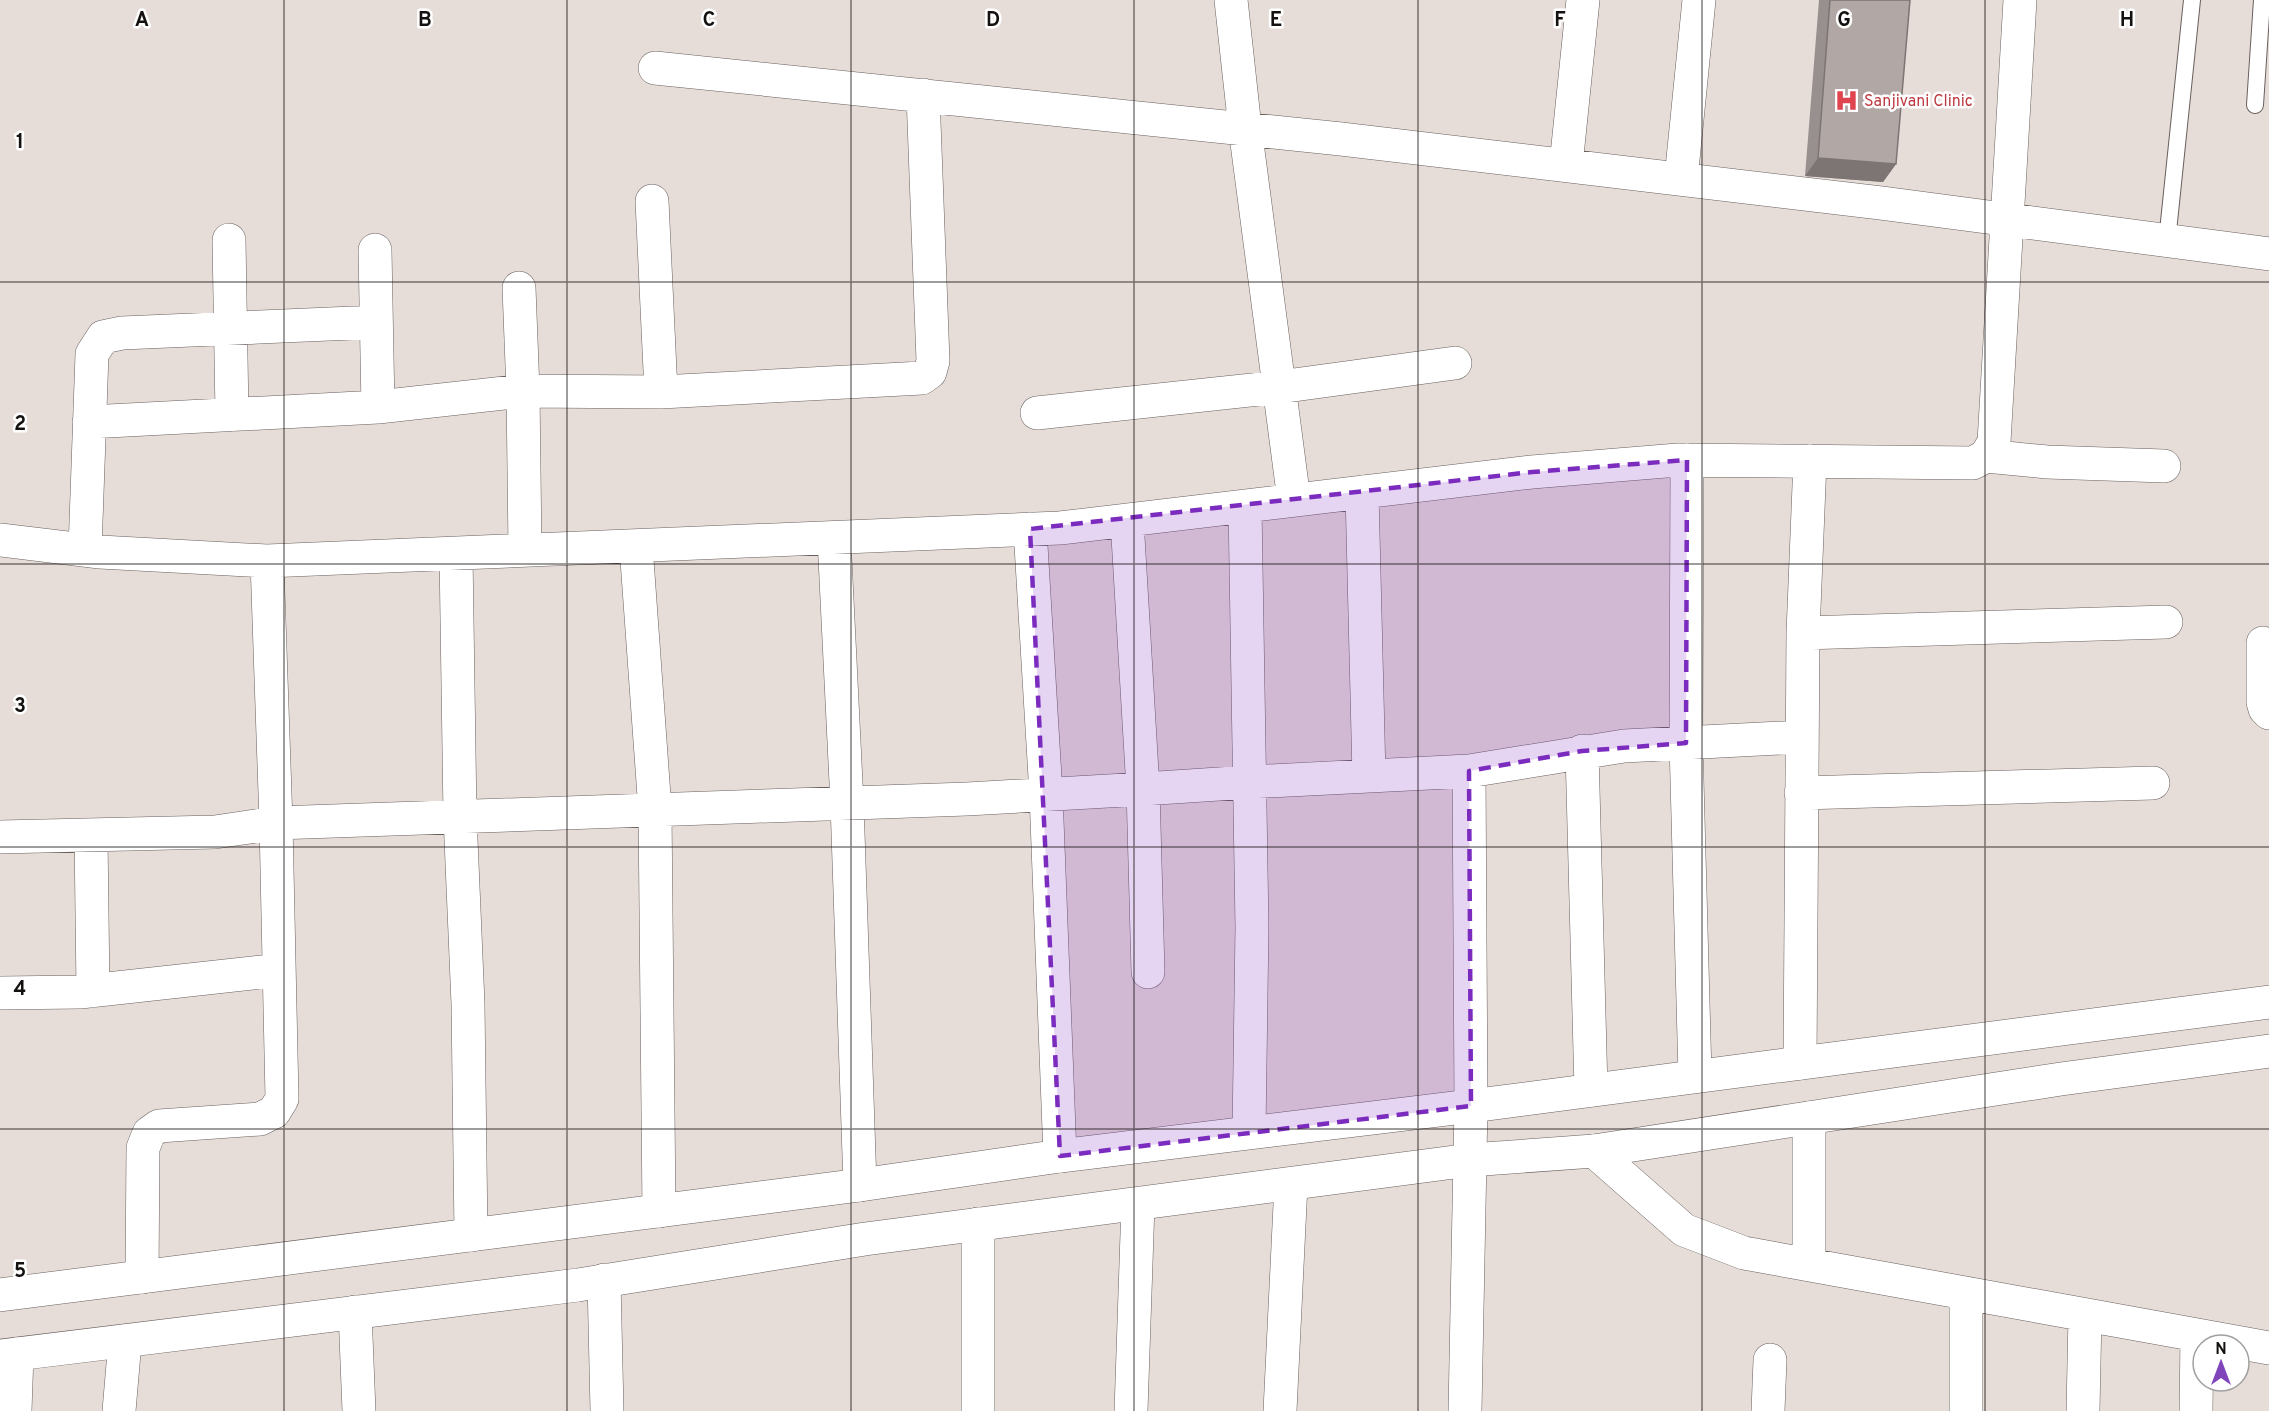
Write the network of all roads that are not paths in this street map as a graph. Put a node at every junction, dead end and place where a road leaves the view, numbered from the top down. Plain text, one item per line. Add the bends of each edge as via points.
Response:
1 (1231, 0) edge
2 (1583, 0) edge
3 (1699, 0) edge
4 (2020, 0) edge
5 (2192, 0) edge
6 (2262, 0) edge
7 (655, 68) dead end
8 (922, 95) junction
9 (2255, 105) dead end
10 (1245, 128) junction
11 (1566, 165) junction
12 (1681, 179) junction
13 (652, 201) dead end
14 (2007, 220) junction
15 (229, 240) dead end
16 (2167, 241) junction
17 (375, 250) dead end
18 (2269, 254) edge
19 (519, 288) dead end
20 (376, 322) junction
21 (232, 328) junction
22 (1455, 363) dead end
23 (1279, 387) junction
24 (523, 391) junction
25 (661, 392) junction
26 (378, 407) junction
27 (1037, 413) dead end
28 (232, 415) junction
29 (89, 422) junction
30 (1986, 456) junction
31 (1687, 460) junction
32 (1810, 461) junction
33 (2164, 466) dead end
34 (1362, 492) junction
35 (1294, 501) junction
36 (1245, 506) junction
37 (1127, 520) junction
38 (1030, 529) junction
39 (834, 538) junction
40 (0, 540) edge
41 (636, 546) junction
42 (85, 550) junction
43 (525, 550) junction
44 (456, 554) junction
45 (267, 561) junction
46 (2166, 622) dead end
47 (1803, 633) junction
48 (2263, 643) dead end
49 (2269, 713) edge
50 (1802, 737) junction
51 (1686, 743) junction
52 (1582, 752) junction
53 (1469, 771) junction
54 (1369, 776) junction
55 (1249, 782) junction
56 (2153, 783) dead end
57 (1143, 789) junction
58 (1802, 793) junction
59 (1046, 794) junction
60 (847, 803) junction
61 (655, 810) junction
62 (460, 816) junction
63 (276, 823) junction
64 (91, 835) junction
65 (0, 837) edge
66 (279, 970) junction
67 (1148, 972) dead end
68 (93, 991) junction
69 (0, 993) edge
70 (2269, 1002) edge
71 (2269, 1051) edge
72 (1800, 1063) junction
73 (1695, 1076) junction
74 (1591, 1090) junction
75 (1471, 1106) junction
76 (1809, 1118) junction
77 (1249, 1132) junction
78 (1594, 1151) junction
79 (1059, 1156) junction
80 (1470, 1160) junction
81 (1291, 1184) junction
82 (860, 1185) junction
83 (1138, 1204) junction
84 (659, 1211) junction
85 (978, 1224) junction
86 (471, 1235) junction
87 (1809, 1264) junction
88 (142, 1277) junction
89 (604, 1280) junction
90 (1966, 1293) junction
91 (0, 1295) edge
92 (356, 1312) junction
93 (2085, 1315) junction
94 (2191, 1334) edge
95 (125, 1341) junction
96 (2251, 1345) edge
97 (2269, 1348) edge
98 (8, 1355) edge
99 (1770, 1360) dead end
100 (2196, 1393) edge
101 (15, 1411) edge
102 (119, 1411) edge
103 (359, 1411) edge
104 (608, 1411) edge
105 (978, 1411) edge
106 (1131, 1411) edge
107 (1280, 1411) edge
108 (1465, 1411) edge
109 (1768, 1411) edge
110 (1966, 1411) edge
111 (2083, 1411) edge
112 (2196, 1411) edge

1 - 10 street
2 - 11 street
3 - 12 street
4 - 14 street
5 - 16 lane
6 - 9 lane
7 - 8 street
8 - 10 street
8 - 25 street via 933,361 930,372 922,378
10 - 11 street
10 - 23 street
11 - 12 street
12 - 14 street
13 - 25 street
14 - 16 street
14 - 30 street via 1994,442
15 - 21 street
16 - 18 street
17 - 20 street
19 - 24 street
20 - 21 street
20 - 26 street
21 - 28 street
21 - 29 street via 103,337 92,354
22 - 23 street
23 - 27 street
23 - 35 street
24 - 25 street
24 - 26 street
24 - 43 street
26 - 28 street
28 - 29 street
29 - 42 street
30 - 32 street via 1973,463
30 - 33 street via 2056,463
31 - 32 street
31 - 34 street via 1532,472
31 - 51 street
32 - 47 street
34 - 35 street
34 - 54 street
35 - 36 street
36 - 37 street
36 - 55 street
37 - 38 street
37 - 57 street
38 - 39 street
38 - 59 street
39 - 41 street
39 - 60 street
40 - 42 street
41 - 43 street
41 - 61 street
42 - 45 street
43 - 44 street
44 - 45 street
44 - 62 street
45 - 63 street
46 - 47 street
47 - 50 street
48 - 49 street via 2263,702
50 - 51 street
50 - 58 street
51 - 52 street
51 - 73 street
52 - 53 street
52 - 74 street
53 - 54 street
53 - 75 street
54 - 55 street
55 - 57 street
55 - 77 street
56 - 58 street
57 - 59 street
57 - 67 street
58 - 72 street
59 - 60 street
59 - 79 street
60 - 61 street
60 - 82 street
61 - 62 street
61 - 84 street
62 - 63 street
62 - 86 street via 468,1004
63 - 64 street via 215,831
63 - 66 street
64 - 65 street
64 - 68 street
66 - 68 street
66 - 88 street via 282,1098 274,1112 260,1119 159,1126 149,1133 143,1148
68 - 69 street
70 - 72 street
71 - 76 street
72 - 73 street
73 - 74 street
74 - 75 street
75 - 77 street
75 - 80 street
76 - 78 street
76 - 87 street
77 - 79 street
78 - 80 street
78 - 87 street via 1684,1230 1744,1253
79 - 82 street
80 - 81 street
80 - 108 street
81 - 83 street
81 - 107 street
82 - 84 street
83 - 85 street
83 - 106 street
84 - 86 street
85 - 89 street
85 - 105 street
86 - 88 street
87 - 90 street
88 - 91 street
89 - 92 street
89 - 104 street
90 - 93 street
90 - 110 street
92 - 95 street
92 - 103 street
93 - 94 street
93 - 111 street
95 - 98 street
95 - 102 street
96 - 97 street
98 - 101 street
99 - 109 street
100 - 112 street

